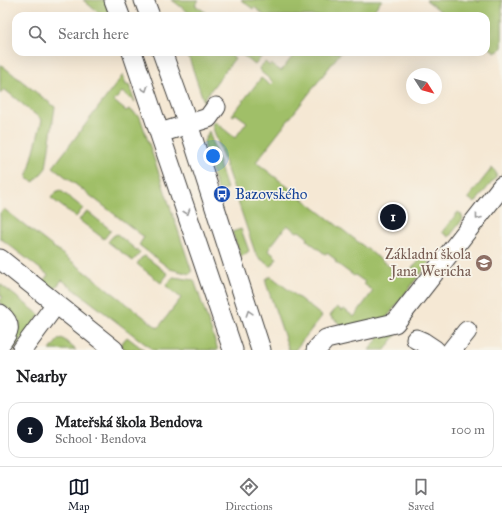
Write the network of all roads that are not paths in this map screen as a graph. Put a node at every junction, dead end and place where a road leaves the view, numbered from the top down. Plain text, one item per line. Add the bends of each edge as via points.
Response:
1 (114, 0) edge
2 (144, 0) edge
3 (118, 12) edge
4 (148, 12) edge
5 (133, 56) edge
6 (163, 56) edge
7 (216, 108) dead end
8 (188, 124) junction
9 (160, 133) junction
10 (502, 186) edge
11 (0, 259) edge
12 (56, 304) junction
13 (2, 320) edge
14 (467, 331) dead end
15 (416, 339) dead end
16 (0, 344) edge
17 (22, 350) edge
18 (114, 350) edge
19 (233, 350) edge
20 (261, 350) edge
21 (316, 350) edge
22 (434, 350) edge
23 (452, 350) edge

1 - 3 street
2 - 4 street
5 -> 9 street
6 - 8 street
7 - 8 street via 208,118
8 - 9 street
20 -> 8 street
9 -> 19 street
10 -> 21 street via 395,323 326,339
11 - 12 street
12 - 17 street
12 - 18 street
13 - 16 street via 9,325 8,334
14 - 23 street
15 - 22 street

